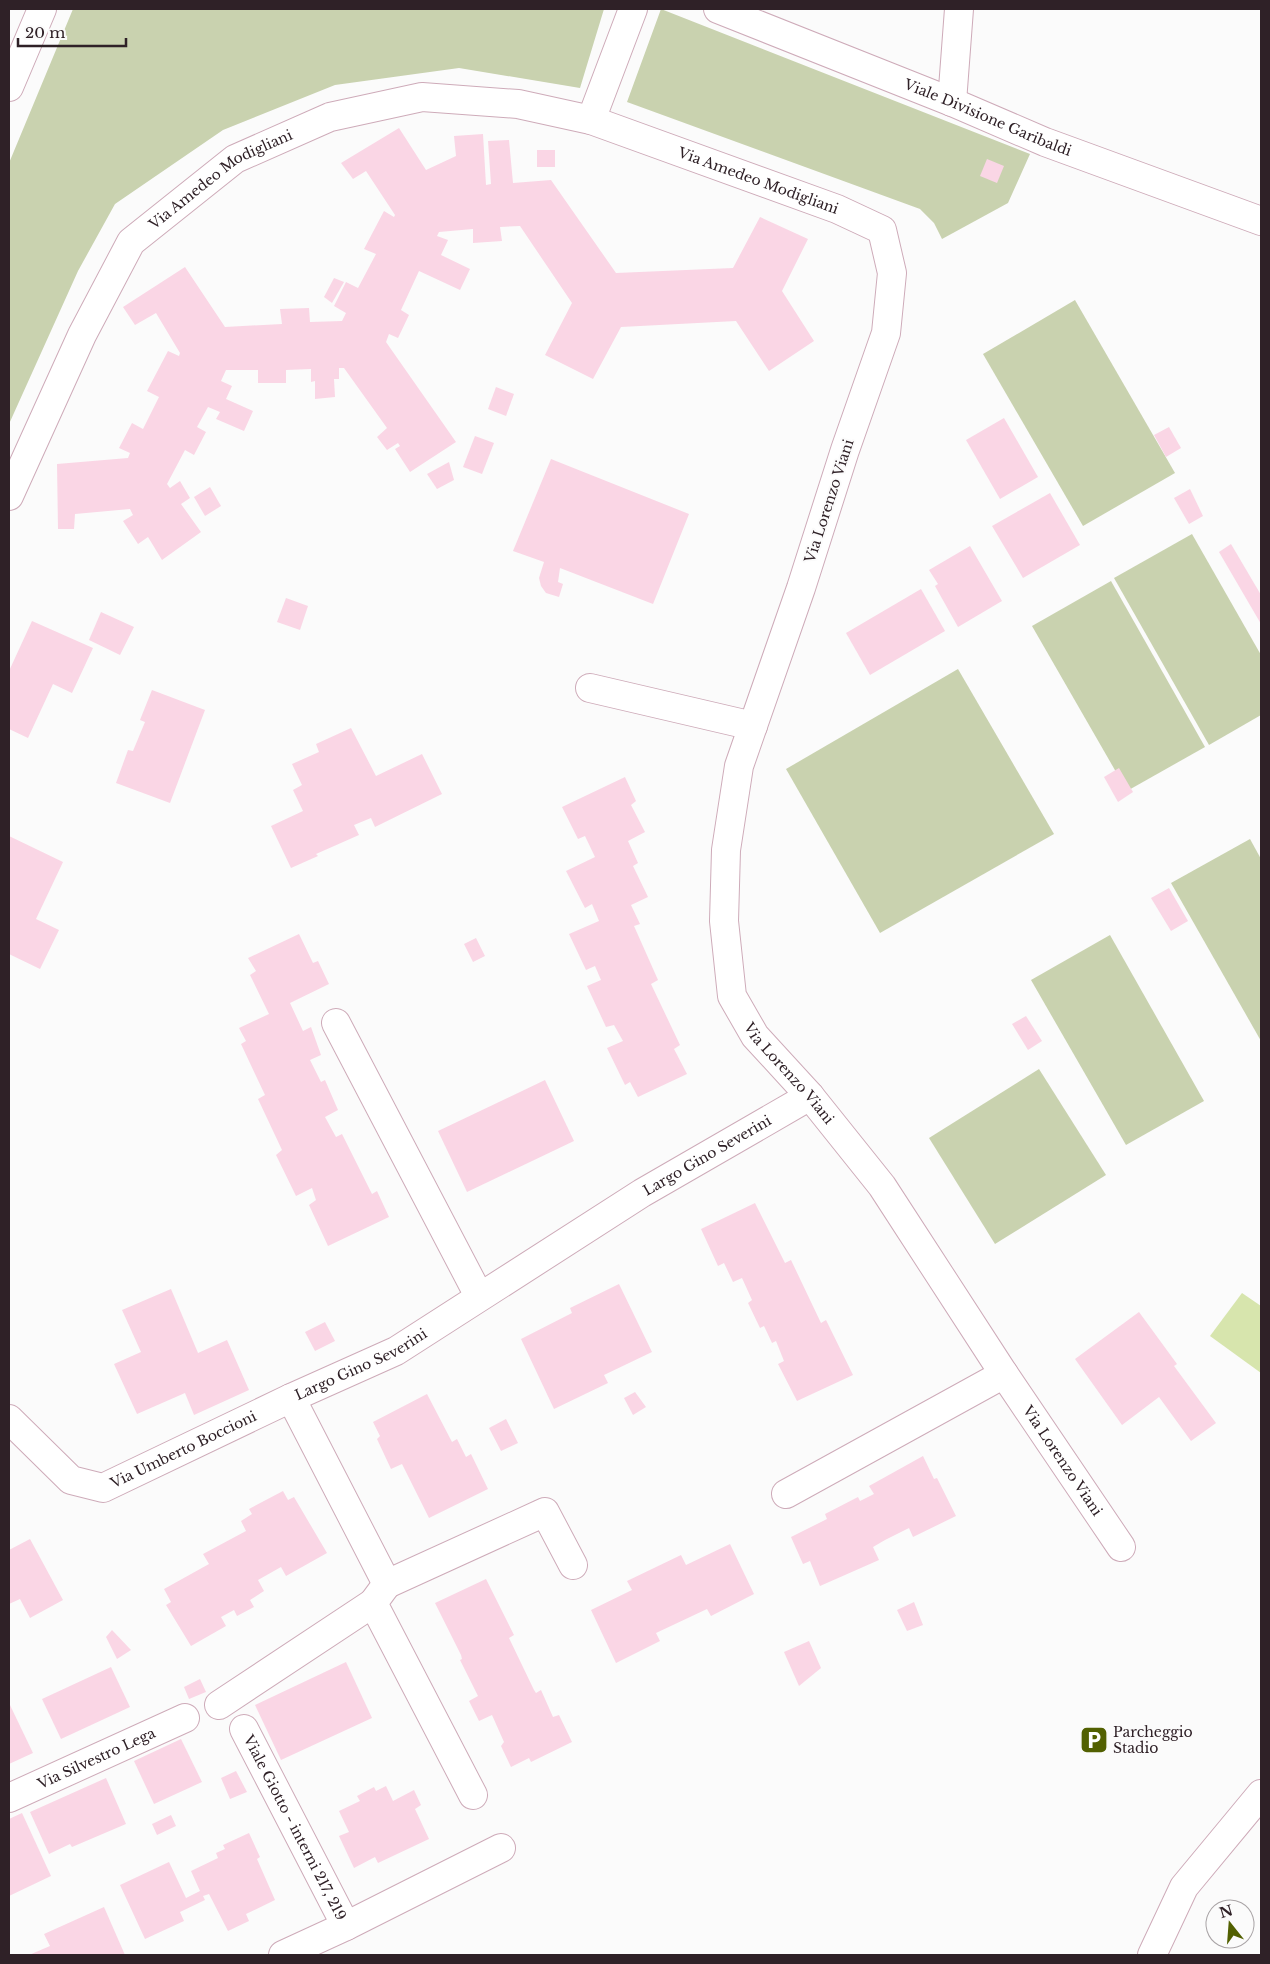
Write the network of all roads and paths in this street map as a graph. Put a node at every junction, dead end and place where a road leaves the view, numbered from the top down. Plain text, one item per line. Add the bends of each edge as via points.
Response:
1 (42, 9) edge
2 (632, 9) edge
3 (718, 9) edge
4 (959, 9) edge
5 (9, 88) edge
6 (952, 102) junction
7 (591, 120) junction
8 (1261, 221) edge
9 (892, 273) joint
10 (9, 496) edge
11 (590, 688) dead end
12 (753, 726) junction
13 (336, 1023) dead end
14 (810, 1096) junction
15 (479, 1296) junction
16 (1004, 1374) junction
17 (291, 1398) junction
18 (9, 1419) edge
19 (786, 1494) dead end
20 (1121, 1547) dead end
21 (573, 1565) dead end
22 (380, 1594) junction
23 (219, 1706) dead end
24 (185, 1718) dead end
25 (244, 1729) dead end
26 (1261, 1794) edge
27 (473, 1795) dead end
28 (9, 1798) edge
29 (500, 1848) dead end
30 (346, 1926) junction
31 (283, 1955) edge
32 (1152, 1955) edge

1 - 5 street
2 - 7 street
3 - 6 street, Viale Divisione Garibaldi
4 - 6 street
6 - 8 street, Viale Divisione Garibaldi via 1045,142
7 - 9 street, Via Amedeo Modigliani via 837,208 882,230
7 - 10 street, Via Amedeo Modigliani via 518,104 422,97 330,117 235,159 132,242 82,335
9 - 12 street, Via Lorenzo Viani via 886,333
11 - 12 street
12 - 14 street, Via Lorenzo Viani via 739,766 726,850 724,921 732,996 755,1036
13 - 15 street
14 - 15 street, Largo Gino Severini via 642,1193
14 - 16 street, Via Lorenzo Viani via 882,1186
15 - 17 street, Largo Gino Severini via 396,1351
16 - 19 street
16 - 20 street, Via Lorenzo Viani
17 - 18 street, Via Umberto Boccioni via 103,1488 71,1480
17 - 22 street, Largo Gino Severini
21 - 22 street via 545,1512
22 - 23 street
22 - 27 street, Largo Gino Severini
24 - 28 street, Via Silvestro Lega
25 - 30 street, Viale Giotto - interni 217, 219
26 - 32 street via 1184,1887
29 - 30 street
30 - 31 street

